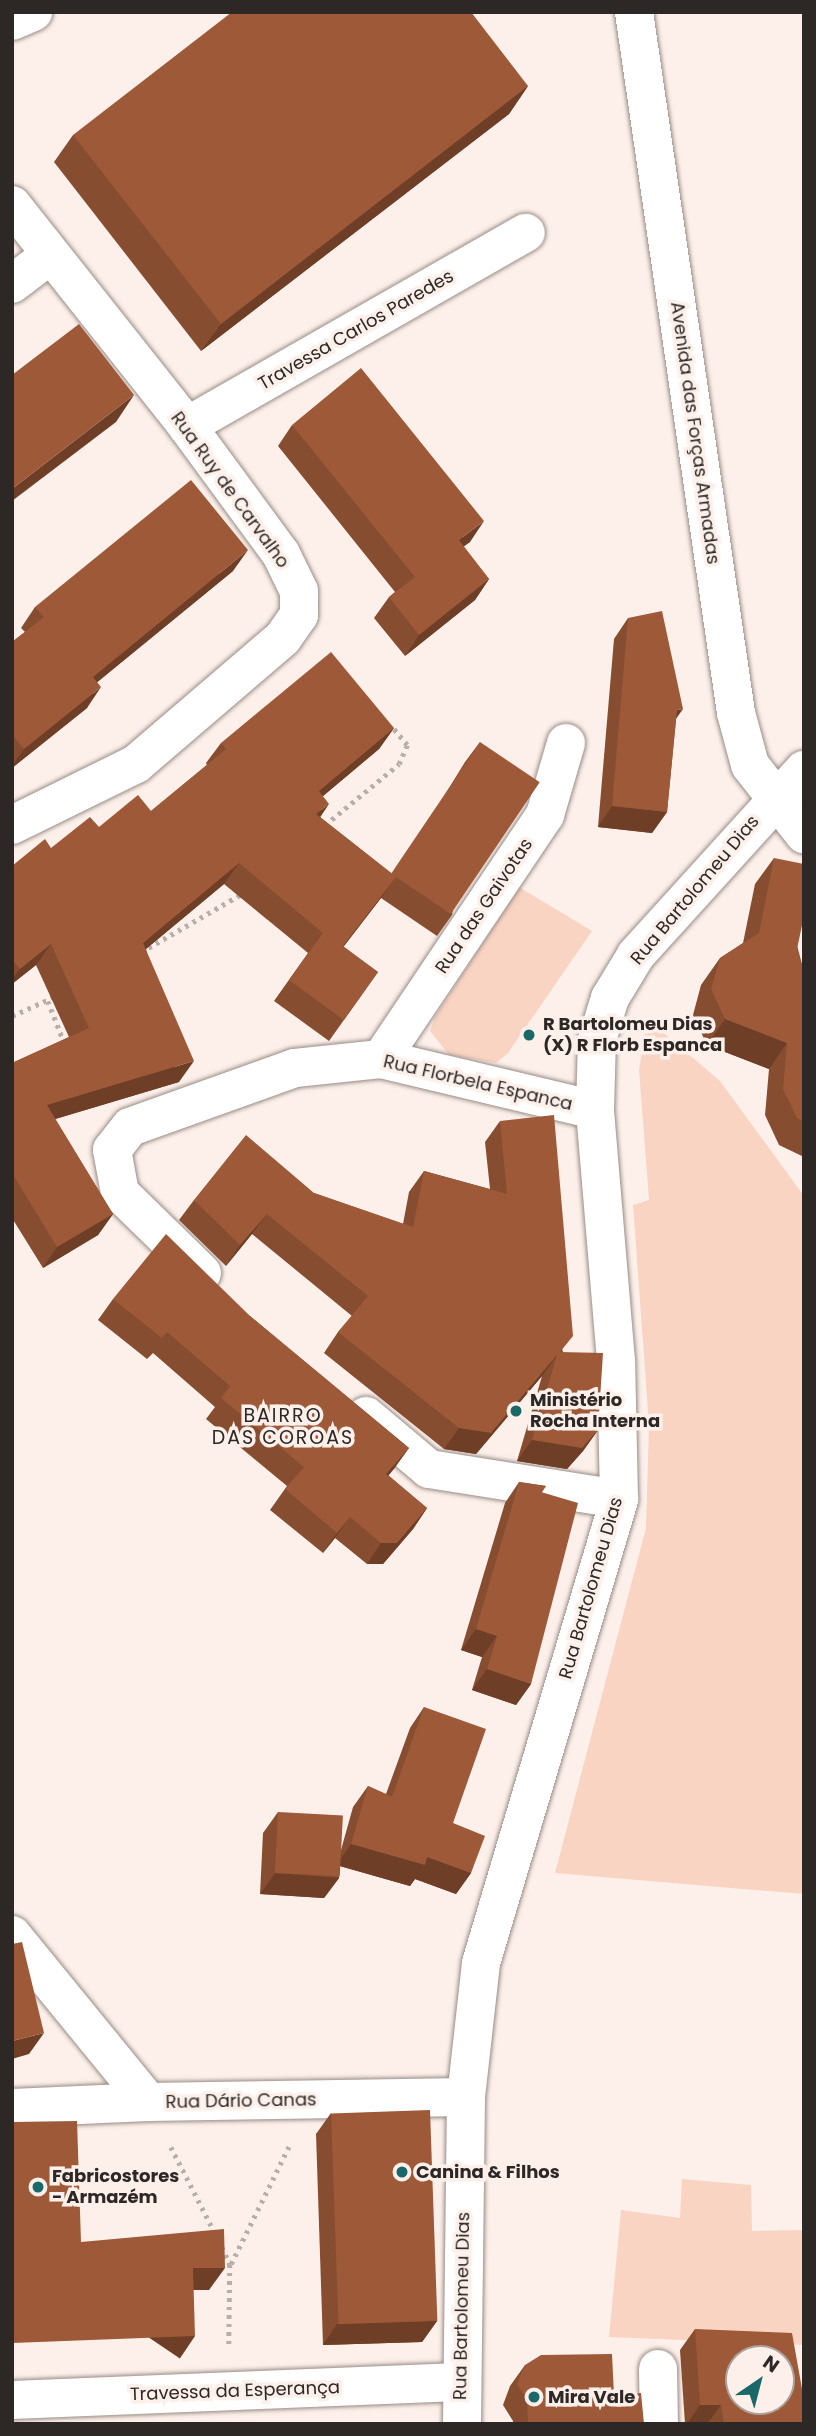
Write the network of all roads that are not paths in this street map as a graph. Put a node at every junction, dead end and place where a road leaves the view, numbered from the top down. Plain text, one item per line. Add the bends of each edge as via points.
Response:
1 (33, 12) edge
2 (634, 12) edge
3 (12, 21) edge
4 (12, 205) edge
5 (526, 233) dead end
6 (50, 255) junction
7 (12, 284) edge
8 (187, 426) junction
9 (566, 743) dead end
10 (804, 770) edge
11 (771, 800) junction
12 (12, 825) edge
13 (804, 834) edge
14 (381, 1059) junction
15 (594, 1110) junction
16 (229, 1300) edge
17 (334, 1390) edge
18 (619, 1499) junction
19 (12, 1935) edge
20 (466, 2097) junction
21 (148, 2102) junction
22 (12, 2108) edge
23 (657, 2369) dead end
24 (459, 2382) junction
25 (12, 2400) edge
26 (462, 2424) edge
27 (659, 2424) edge

1 - 3 street
2 - 11 street, Avenida das Forças Armadas via 736,713 751,765
4 - 6 street, Rua Ruy de Carvalho
5 - 8 street, Travessa Carlos Paredes
6 - 7 street
6 - 8 street, Rua Ruy de Carvalho
8 - 12 street, Rua Ruy de Carvalho via 281,554 299,591 299,615 284,638 136,764
9 - 14 street, Rua das Gaivotas via 545,815
10 - 11 street, Rua Bartolomeu Dias
11 - 13 street, Avenida das Forças Armadas
11 - 15 street, Rua Bartolomeu Dias via 636,955 610,998 597,1040
14 - 15 street, Rua Florbela Espanca
14 - 16 street, Rua Florbela Espanca via 295,1068 130,1127 116,1138 111,1150 120,1194
15 - 18 street, Rua Bartolomeu Dias via 616,1361
17 - 18 street via 429,1469
18 - 20 street, Rua Bartolomeu Dias via 481,1963
19 - 21 street, Rua Dário Canas
20 - 21 street, Rua Dário Canas
20 - 24 street, Rua Bartolomeu Dias
21 - 22 street
23 - 27 street
24 - 25 street, Travessa da Esperança
24 - 26 street, Rua Bartolomeu Dias

